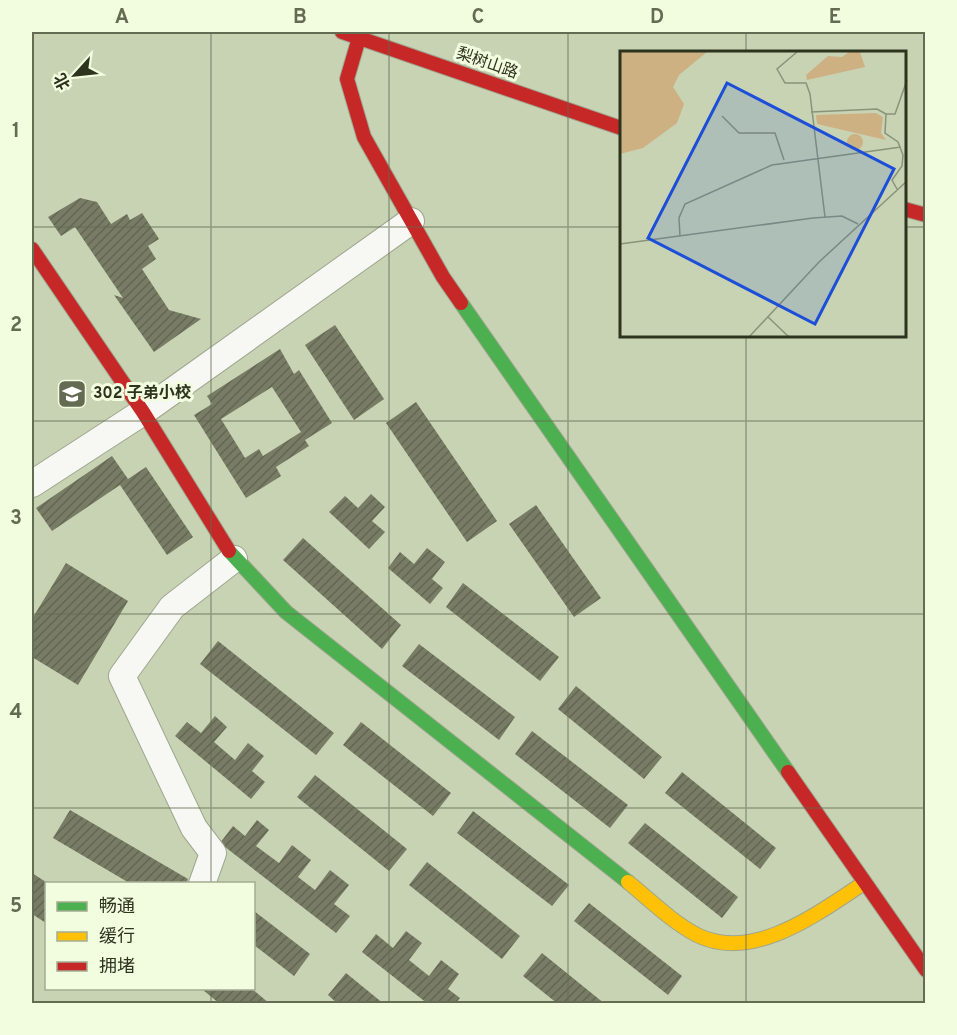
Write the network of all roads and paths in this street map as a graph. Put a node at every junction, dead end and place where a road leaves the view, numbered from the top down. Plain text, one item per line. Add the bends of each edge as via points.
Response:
1 (342, 32) edge
2 (359, 38) junction
3 (620, 128) edge
4 (906, 210) edge
5 (926, 215) edge
6 (411, 221) junction
7 (32, 249) edge
8 (143, 411) junction
9 (32, 484) edge
10 (234, 559) junction
11 (203, 882) edge
12 (864, 883) junction
13 (926, 970) edge

1 - 2 street, 梨树山路
2 - 3 street, 梨树山路
2 - 6 street via 347,79 364,137
4 - 5 street
6 - 8 street
6 - 12 street via 443,277
7 - 8 street
8 - 9 street
8 - 10 street
10 - 11 street via 172,607 122,676 194,828 213,853
10 - 12 street via 286,612 695,934 721,943 779,932
12 - 13 street

